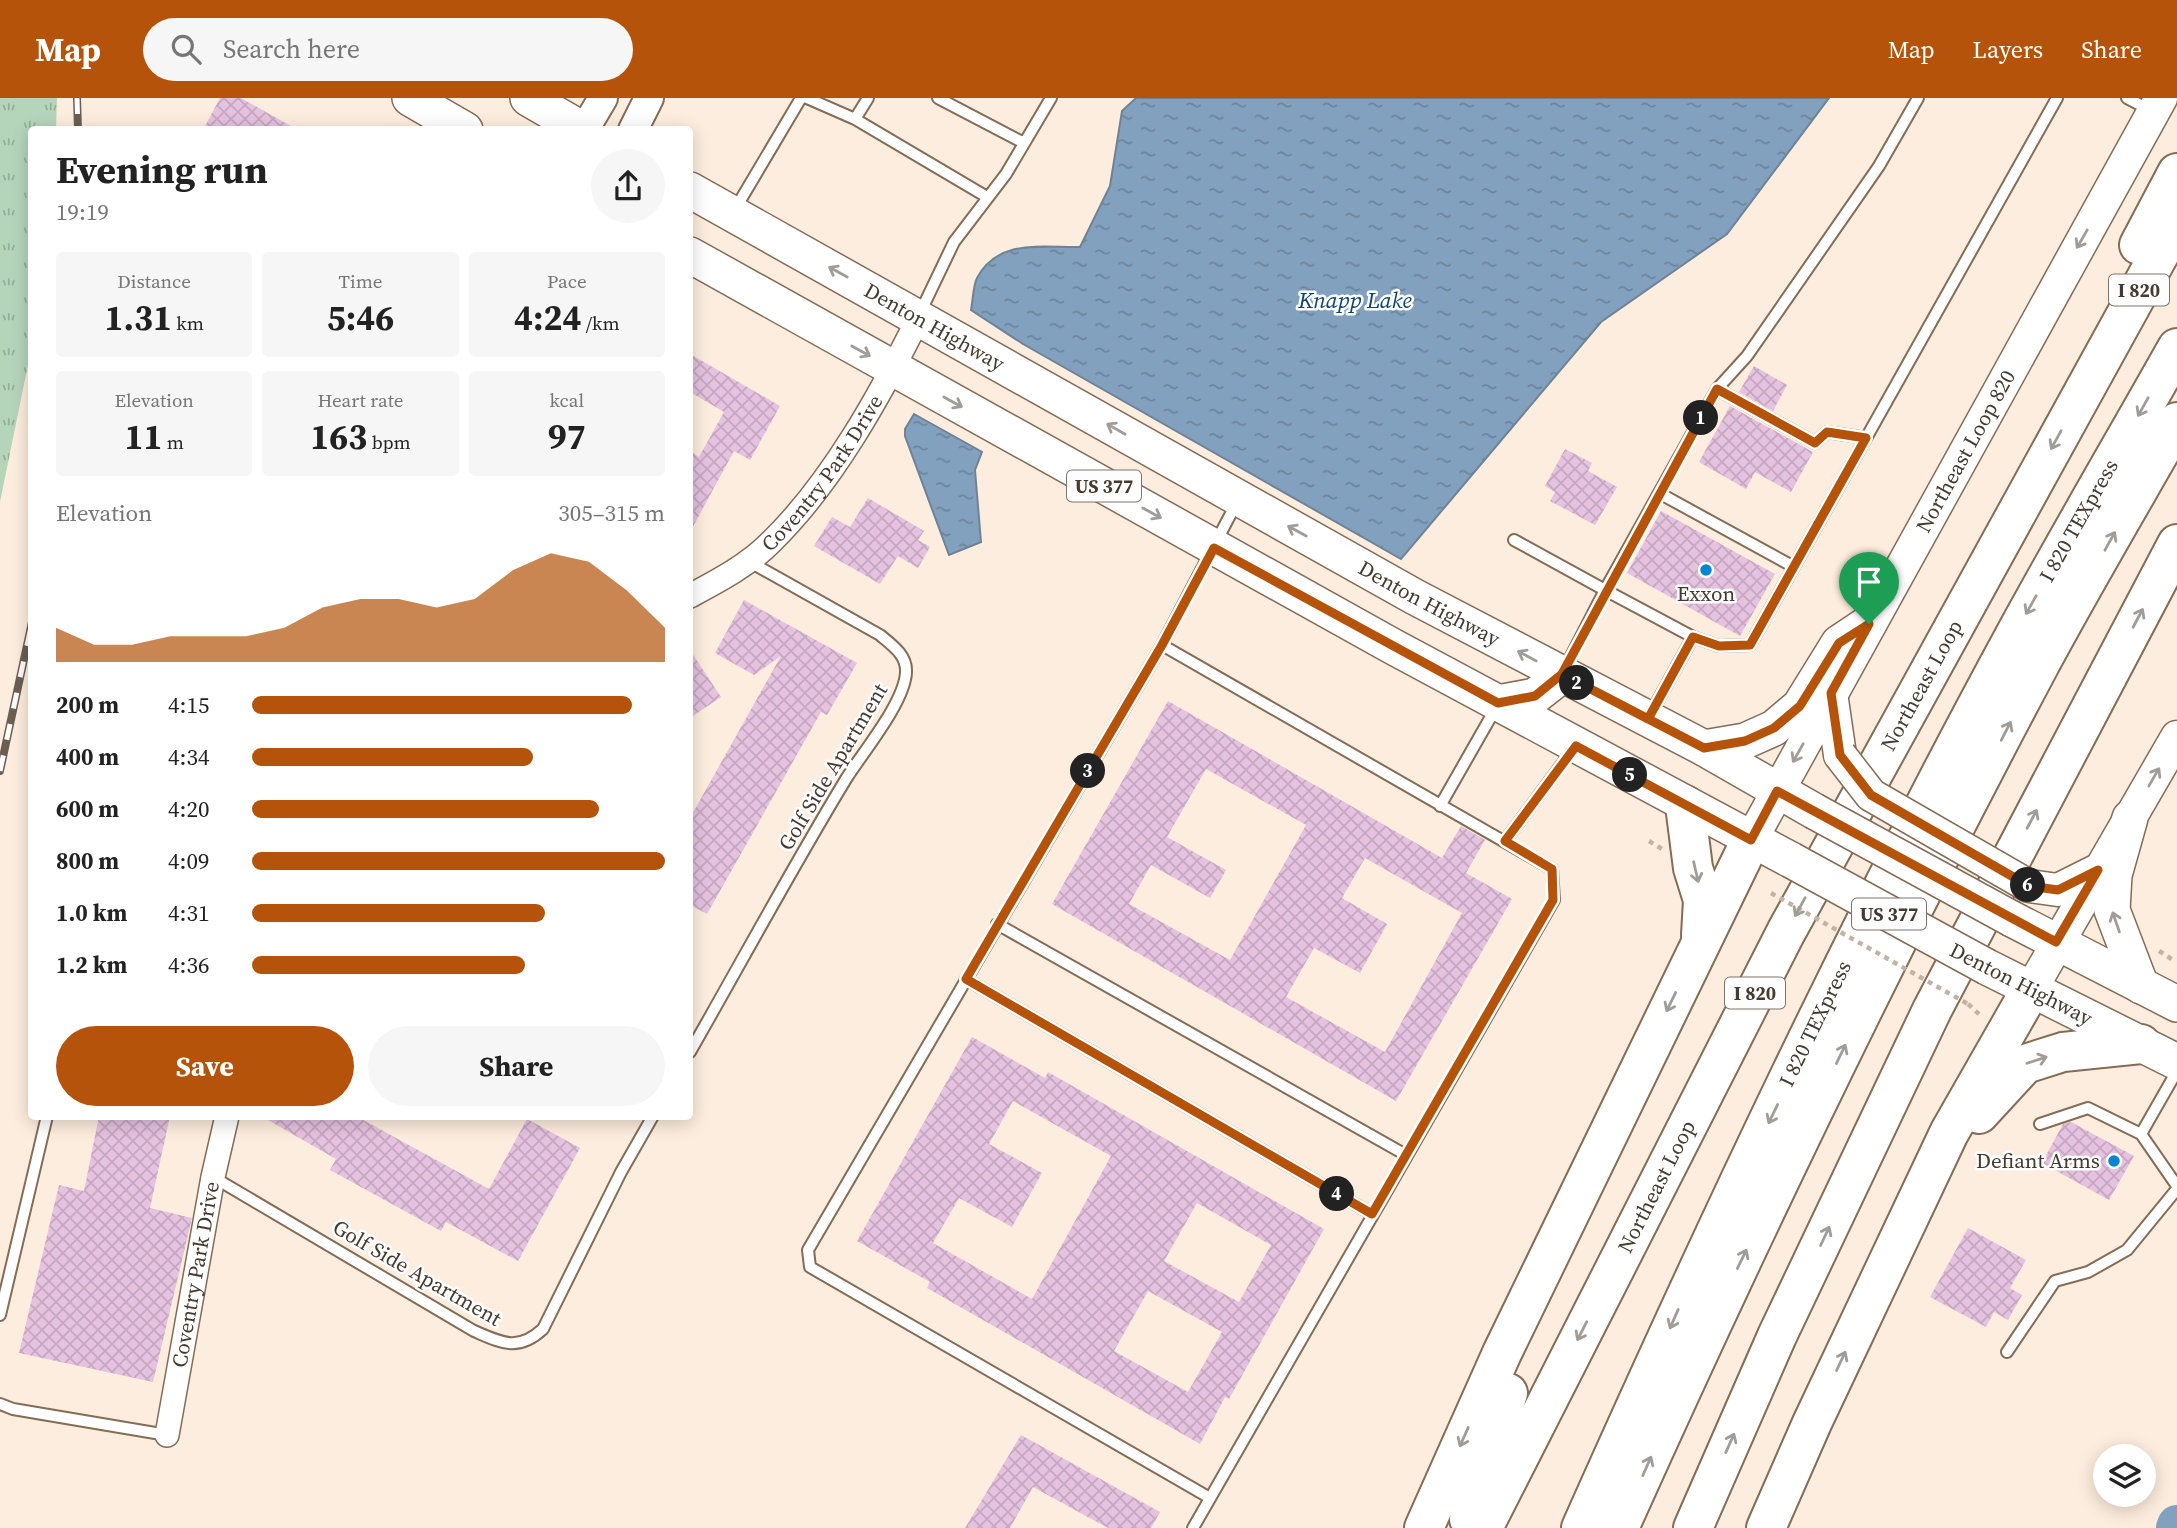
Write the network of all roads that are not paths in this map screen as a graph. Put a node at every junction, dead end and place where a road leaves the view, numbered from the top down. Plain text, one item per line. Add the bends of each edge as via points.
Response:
1 (410, 98) edge
2 (528, 98) edge
3 (603, 98) edge
4 (649, 98) edge
5 (801, 98) edge
6 (807, 98) edge
7 (868, 98) edge
8 (938, 98) edge
9 (1051, 98) edge
10 (1918, 98) edge
11 (2057, 98) edge
12 (2148, 103) edge
13 (855, 119) junction
14 (459, 126) edge
15 (576, 126) edge
16 (586, 126) edge
17 (635, 126) edge
18 (1024, 143) junction
19 (2177, 173) edge
20 (693, 192) edge
21 (987, 197) junction
22 (732, 214) junction
23 (2177, 222) edge
24 (693, 257) edge
25 (919, 317) junction
26 (2177, 348) edge
27 (2100, 358) junction
28 (894, 369) junction
29 (1717, 389) junction
30 (2177, 422) edge
31 (1866, 438) junction
32 (1659, 493) junction
33 (1239, 499) junction
34 (1514, 540) dead end
35 (2177, 544) edge
36 (1214, 548) junction
37 (747, 561) junction
38 (1794, 568) junction
39 (1605, 590) junction
40 (693, 594) edge
41 (1869, 624) junction
42 (1693, 637) junction
43 (1162, 645) junction
44 (1562, 674) junction
45 (1831, 693) junction
46 (1498, 703) junction
47 (1648, 719) junction
48 (2177, 737) edge
49 (1576, 746) junction
50 (1704, 748) junction
51 (1777, 791) junction
52 (1685, 805) junction
53 (1440, 806) junction
54 (2130, 818) junction
55 (1751, 840) junction
56 (1505, 841) junction
57 (2098, 870) junction
58 (997, 924) junction
59 (1700, 940) junction
60 (2056, 942) junction
61 (966, 979) junction
62 (2140, 986) junction
63 (2030, 991) junction
64 (2177, 1004) edge
65 (2141, 1044) junction
66 (693, 1047) edge
67 (2177, 1062) edge
68 (2177, 1071) edge
69 (46, 1120) edge
70 (227, 1120) edge
71 (651, 1120) edge
72 (2040, 1124) dead end
73 (1949, 1133) junction
74 (2141, 1134) junction
75 (1406, 1155) junction
76 (214, 1177) junction
77 (2177, 1187) edge
78 (1372, 1214) junction
79 (0, 1315) edge
80 (2007, 1352) dead end
81 (1510, 1357) junction
82 (0, 1404) edge
83 (167, 1435) joint
84 (1210, 1498) junction
85 (1194, 1528) edge
86 (1424, 1528) edge
87 (1466, 1528) edge
88 (1483, 1528) edge
89 (1581, 1528) edge
90 (1619, 1528) edge
91 (1693, 1528) edge
92 (1766, 1528) edge

1 - 14 main road
2 - 15 main road
3 - 16 street
4 - 17 street
5 - 22 lane
6 - 13 lane
7 - 13 lane
8 - 18 lane
9 - 18 lane
10 - 29 lane via 1878,166 1747,356
11 - 31 lane
12 -> 41 main road, Northeast Loop 820
13 - 21 lane
18 - 21 lane
19 - 27 highway via 2107,307
20 - 22 main road, Denton Highway / US 377
21 - 25 lane via 954,242
25 -> 22 main road, Denton Highway / US 377
23 - 27 highway, Northeast Loop / I 820
24 -> 28 main road, Denton Highway / US 377
25 - 28 street, Coventry Park Drive
33 -> 25 main road, Denton Highway / US 377
26 -> 89 highway, I 820 TEXpress via 2016,632 1848,959 1680,1307
27 -> 88 highway, Northeast Loop / I 820 via 1786,932
28 -> 36 main road, Denton Highway / US 377
28 - 37 street, Coventry Park Drive via 816,489 768,545
29 - 31 lane via 1815,443 1827,432
29 - 32 lane
90 -> 30 highway, I 820 TEXpress via 1716,1313 1873,987 2040,664
31 - 38 lane
32 - 38 lane
32 - 39 lane
33 - 36 lane
44 -> 33 main road, Denton Highway / US 377
34 - 39 lane
91 -> 35 highway via 1777,1336 1932,1010
36 - 43 lane
36 - 46 main road, Denton Highway / US 377
37 - 40 street, Coventry Park Drive
37 - 66 lane, Golf Side Apartment via 880,635 898,649 906,675 900,694
38 - 42 lane via 1750,645 1719,646
39 - 42 lane
39 - 44 lane
41 - 45 main road, Northeast Loop 820
41 - 50 main road via 1839,643 1800,706 1774,728 1745,741
42 - 47 lane
43 - 53 lane
43 - 58 lane
44 - 46 main road via 1535,696
44 - 47 main road, Denton Highway / US 377
45 -> 51 main road, Northeast Loop 820
45 - 57 main road, bridge via 1840,755 1871,795 2029,886 2058,890
46 - 49 main road, Denton Highway / US 377
46 - 53 lane
47 - 50 main road, Denton Highway / US 377
54 -> 48 main road
49 - 52 main road, Denton Highway / US 377
49 - 56 lane
50 - 51 main road, Denton Highway / US 377
51 - 55 main road, Northeast Loop 820
51 - 60 main road, Denton Highway / US 377, bridge
52 - 55 main road, Denton Highway / US 377
52 -> 59 highway via 1693,868 1703,900
53 - 56 lane
54 - 57 main road
62 -> 54 main road via 2112,910 2114,874
55 - 59 highway
55 - 63 main road, Denton Highway / US 377, bridge
56 - 75 lane via 1552,869 1553,900
57 - 60 main road
58 - 61 lane
58 - 75 lane
59 -> 81 highway via 1569,1220 1557,1272
60 - 62 main road, Denton Highway / US 377
60 - 63 main road
61 - 78 lane
61 - 84 lane via 808,1250 810,1267
62 - 64 main road, Denton Highway / US 377
63 - 65 main road, Denton Highway / US 377
63 - 73 highway
65 - 67 main road, Denton Highway / US 377
73 -> 65 highway via 1969,1126 2025,1064 2063,1052
68 - 74 lane
69 - 79 lane
70 - 76 street, Coventry Park Drive
71 - 76 lane, Golf Side Apartment via 543,1329 531,1340 516,1344 474,1332
72 - 74 lane via 2088,1108
92 -> 73 highway
74 - 77 lane
75 - 78 lane
76 - 83 street, Coventry Park Drive
77 - 80 lane via 2127,1250 2088,1272 2055,1281
78 - 84 lane
81 -> 86 highway
81 - 87 highway
82 - 83 lane
84 - 85 lane

